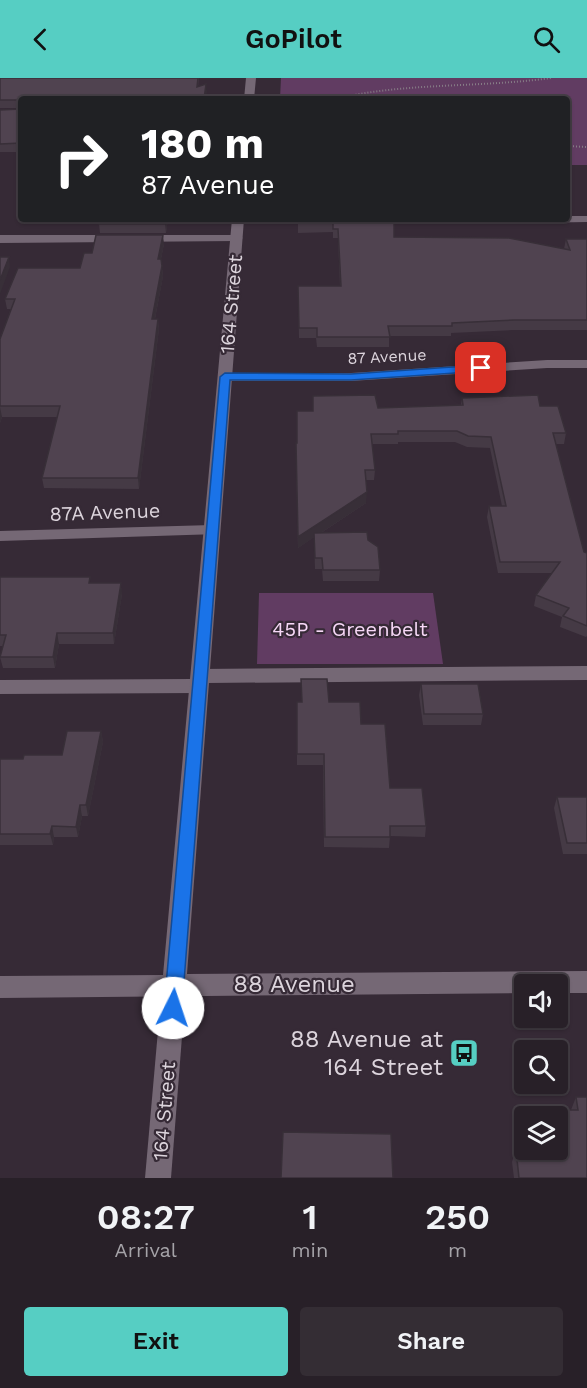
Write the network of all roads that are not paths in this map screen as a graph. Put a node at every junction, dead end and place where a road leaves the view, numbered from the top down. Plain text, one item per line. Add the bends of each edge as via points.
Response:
1 (251, 78) edge
2 (249, 96) edge
3 (570, 219) edge
4 (587, 219) edge
5 (238, 222) edge
6 (0, 238) edge
7 (237, 238) junction
8 (587, 364) edge
9 (225, 377) junction
10 (212, 530) junction
11 (0, 536) edge
12 (587, 674) edge
13 (200, 681) junction
14 (0, 687) edge
15 (587, 982) edge
16 (174, 986) junction
17 (0, 987) edge
18 (158, 1178) edge

1 - 2 street
3 - 4 street
5 - 7 street, 164 Street
6 - 7 street
7 - 9 street, 164 Street
8 - 9 street, 87 Avenue via 351,377
9 - 10 street, 164 Street
10 - 11 street, 87A Avenue
10 - 13 street, 164 Street
12 - 13 street
13 - 14 street
13 - 16 street, 164 Street
15 - 16 street, 88 Avenue
16 - 17 street, 88 Avenue
16 - 18 street, 164 Street

